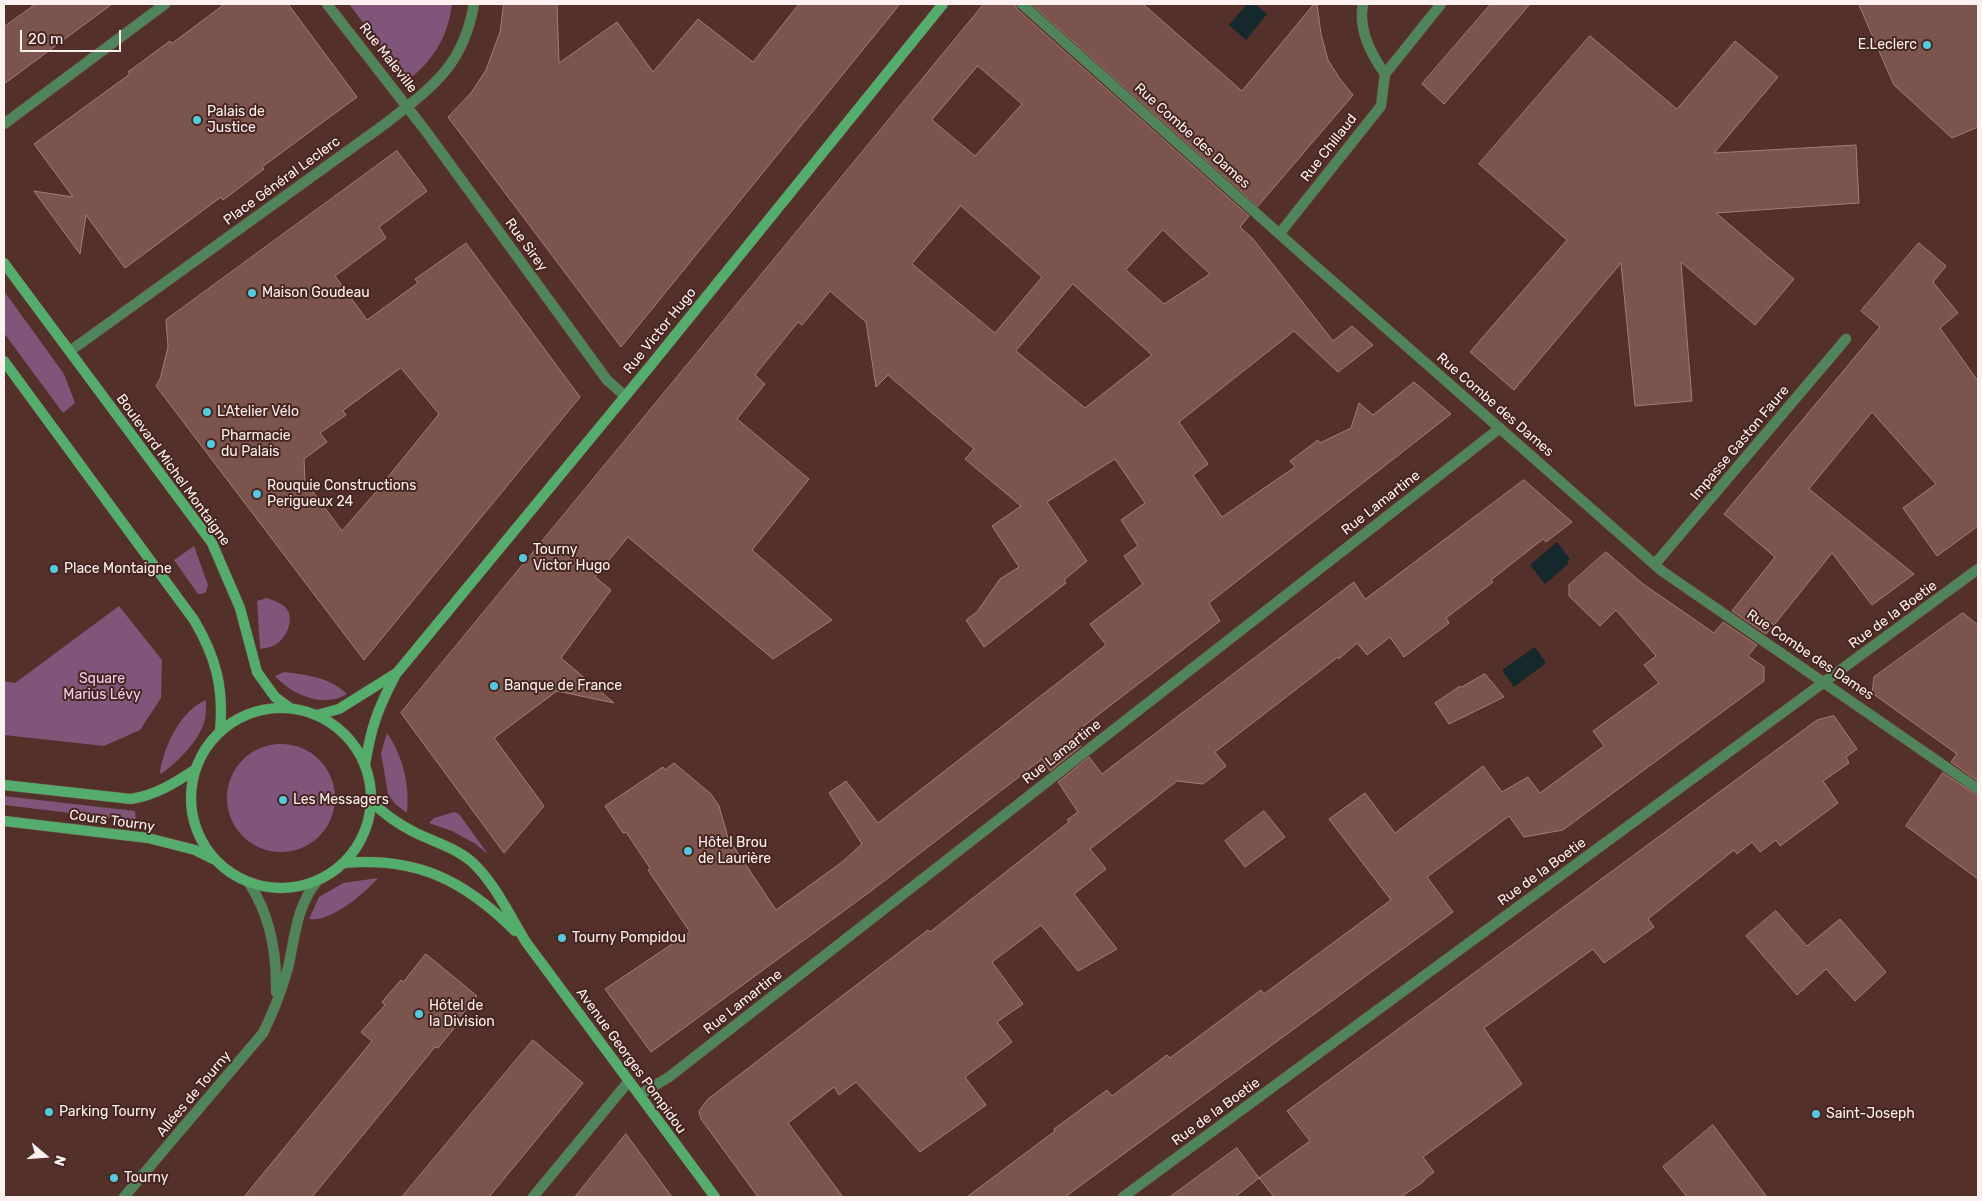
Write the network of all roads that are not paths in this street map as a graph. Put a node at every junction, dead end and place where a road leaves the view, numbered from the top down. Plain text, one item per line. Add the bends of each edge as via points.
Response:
1 (165, 4) edge
2 (328, 4) edge
3 (474, 4) edge
4 (943, 4) edge
5 (1022, 4) edge
6 (1362, 4) edge
7 (1441, 4) edge
8 (1386, 74) junction
9 (408, 106) junction
10 (4, 124) edge
11 (1280, 233) junction
12 (4, 263) edge
13 (1846, 339) dead end
14 (70, 351) junction
15 (4, 361) edge
16 (625, 396) junction
17 (1500, 428) junction
18 (1655, 564) junction
19 (1978, 569) edge
20 (396, 674) junction
21 (1825, 682) junction
22 (290, 708) junction
23 (317, 715) junction
24 (220, 731) junction
25 (365, 765) junction
26 (196, 768) junction
27 (4, 785) edge
28 (1978, 790) edge
29 (371, 801) junction
30 (4, 821) edge
31 (214, 859) junction
32 (344, 863) junction
33 (317, 882) junction
34 (249, 883) junction
35 (526, 942) junction
36 (275, 1003) junction
37 (629, 1081) junction
38 (639, 1095) junction
39 (124, 1197) edge
40 (533, 1197) edge
41 (715, 1197) edge
42 (1123, 1197) edge

1 - 10 street
2 - 9 street, Rue Maleville
3 - 9 street, Place Général Leclerc via 470,26 451,65
4 - 16 main road, Rue Victor Hugo
5 - 11 street, Rue Combe des Dames
6 - 8 street via 1364,34 1372,56
7 - 8 street
8 - 11 street, Rue Chillaud via 1380,106
9 - 14 street, Place Général Leclerc
9 - 16 street, Rue Sirey via 607,380
11 - 17 street, Rue Combe des Dames
12 - 14 main road, Boulevard Michel Montaigne
13 - 18 street, Impasse Gaston Faure
14 - 22 main road, Boulevard Michel Montaigne via 212,543 240,608 258,672 275,697
15 - 24 main road via 204,636 220,685
16 - 20 main road, Rue Victor Hugo
17 - 18 street, Rue Combe des Dames
17 - 38 street, Rue Lamartine via 669,1077
18 - 21 street, Rue Combe des Dames
19 - 21 street, Rue de la Boetie
20 - 23 main road, Rue Victor Hugo via 339,709
20 - 25 main road, Rue Victor Hugo via 372,725
21 - 28 street, Rue Combe des Dames
21 - 42 street, Rue de la Boetie
22 - 23 main road
22 - 24 main road via 253,712
23 - 25 main road via 338,727 354,744
24 - 26 main road
25 - 29 main road
26 - 27 main road, Cours Tourny via 162,790 131,799
26 - 31 main road via 192,814 199,836
29 - 32 main road via 366,830
29 - 35 main road, Avenue Georges Pompidou via 405,828 472,862
30 - 31 main road, Cours Tourny via 148,838 195,850
31 - 34 main road via 228,872
32 - 33 main road
32 - 35 main road, Avenue Georges Pompidou via 402,865 446,878 492,908
33 - 34 main road via 295,888
33 - 36 street, Allées de Tourny via 299,914 288,969
34 - 36 street, Allées de Tourny via 262,906 271,936
35 - 37 main road, Avenue Georges Pompidou
36 - 39 street, Allées de Tourny via 263,1033
37 - 38 main road, Avenue Georges Pompidou
37 - 40 street
38 - 41 main road, Avenue Georges Pompidou

